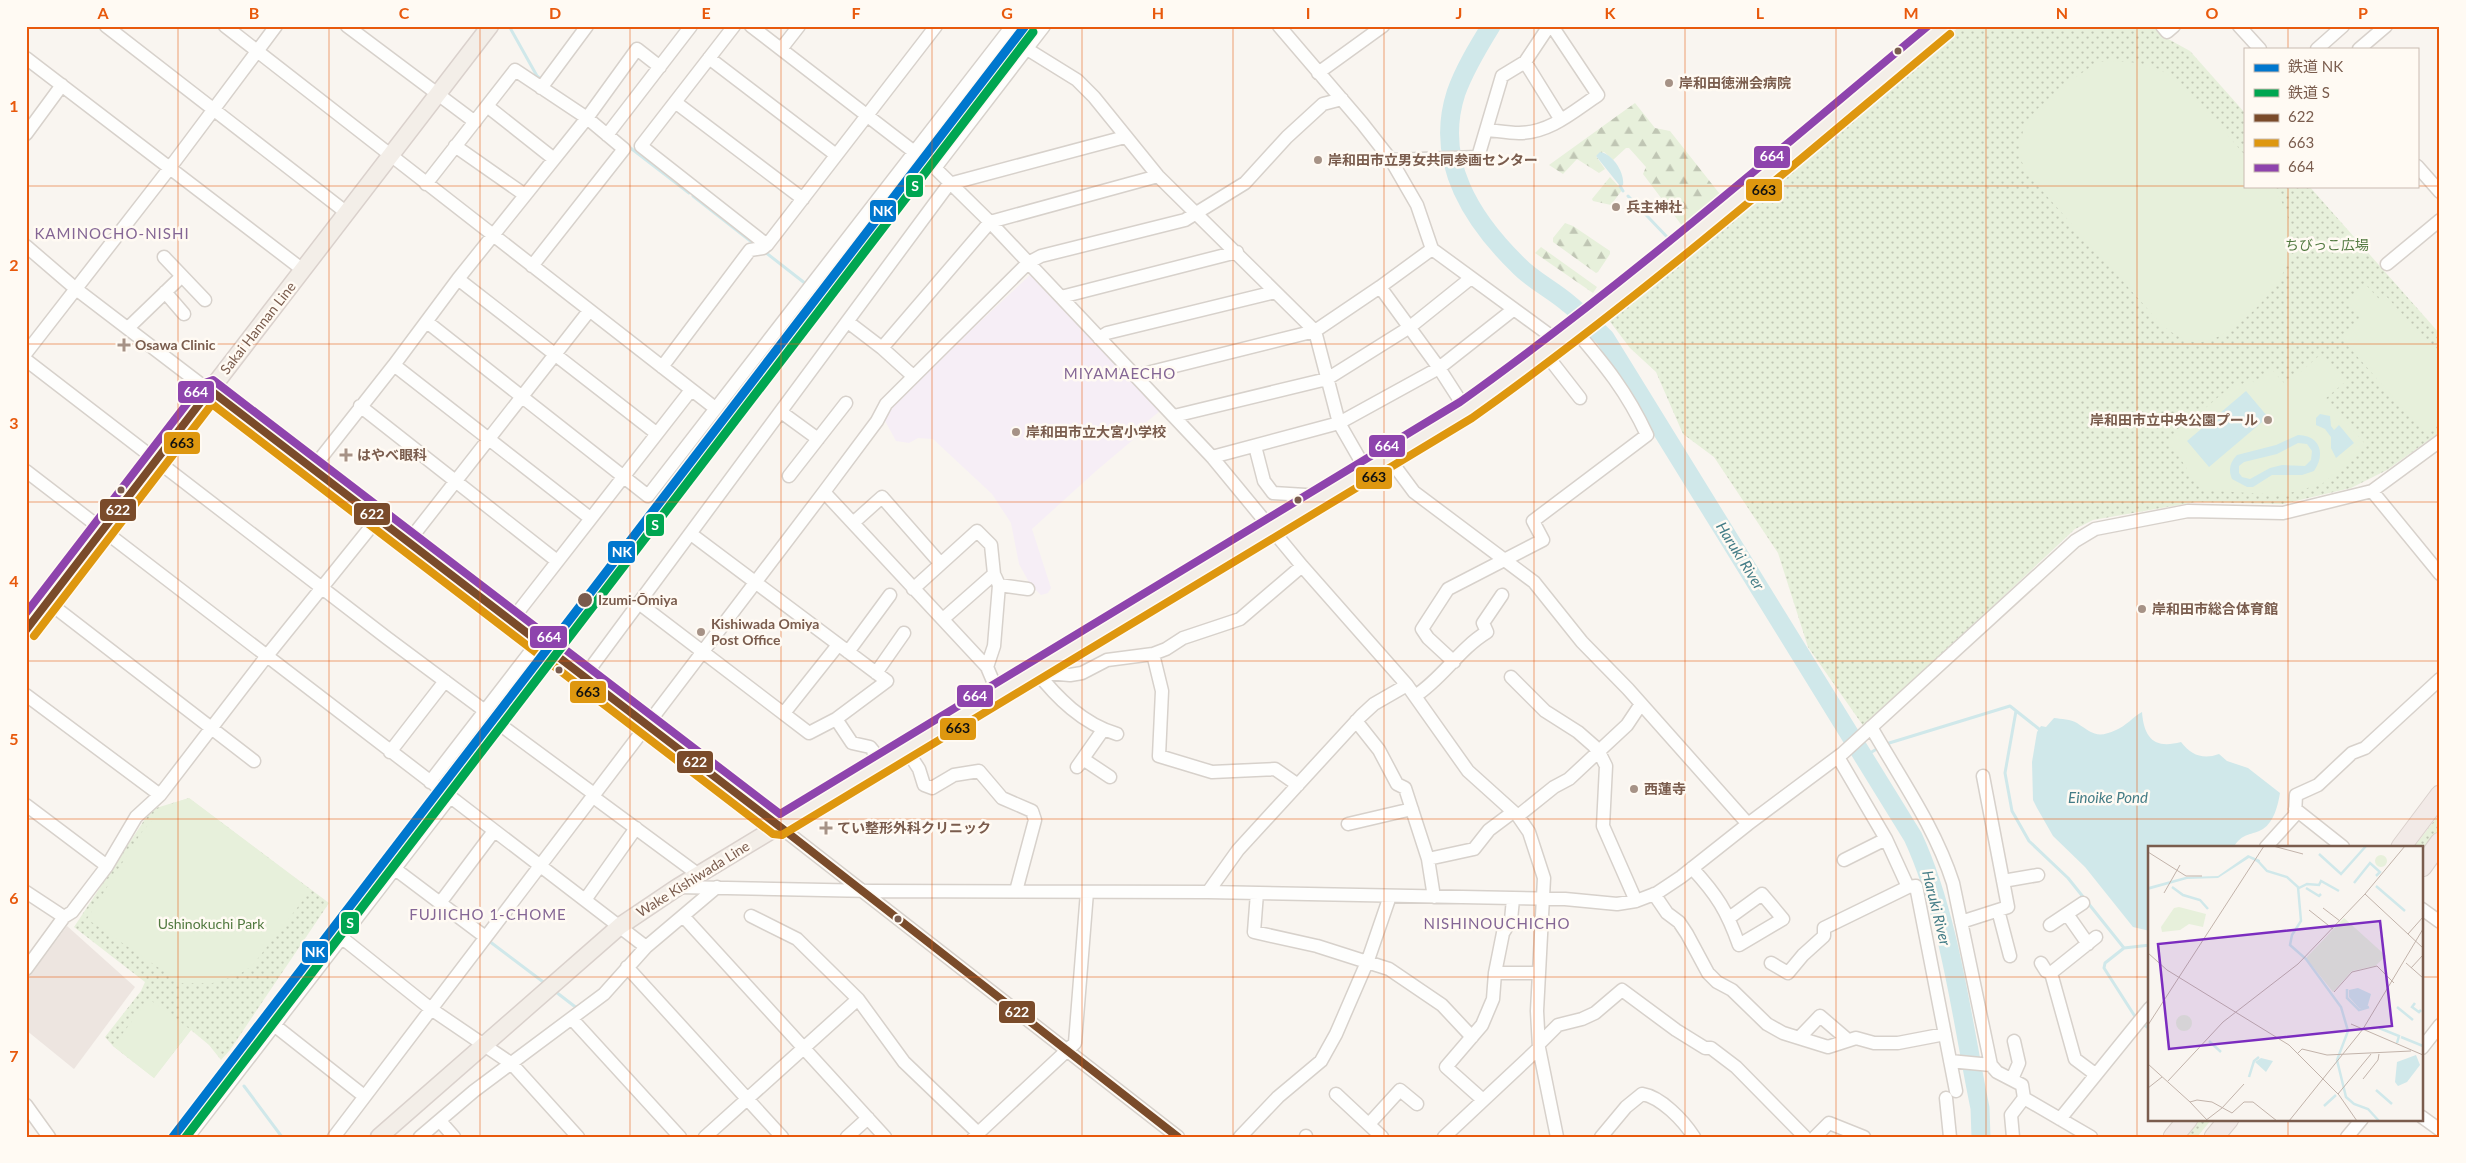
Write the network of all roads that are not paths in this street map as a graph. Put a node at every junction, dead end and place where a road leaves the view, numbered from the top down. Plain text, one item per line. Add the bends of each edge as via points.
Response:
1 (225, 26) edge
2 (276, 26) edge
3 (347, 26) edge
4 (490, 26) edge
5 (587, 26) edge
6 (691, 26) edge
7 (734, 26) edge
8 (752, 26) edge
9 (799, 26) edge
10 (936, 26) edge
11 (1012, 26) edge
12 (1044, 26) edge
13 (1279, 26) edge
14 (1383, 26) edge
15 (1548, 26) edge
16 (1552, 26) edge
17 (2162, 26) edge
18 (2174, 26) edge
19 (2239, 26) edge
20 (2343, 26) edge
21 (2386, 26) edge
22 (109, 27) edge
23 (1935, 29) edge
24 (2259, 48) edge
25 (2318, 48) edge
26 (2360, 48) edge
27 (781, 49) junction
28 (1027, 49) junction
29 (256, 51) junction
30 (26, 58) edge
31 (709, 58) junction
32 (1525, 62) junction
33 (660, 67) junction
34 (1318, 73) junction
35 (62, 85) junction
36 (541, 88) junction
37 (438, 94) junction
38 (1342, 99) junction
39 (675, 102) junction
40 (487, 106) junction
41 (214, 110) junction
42 (868, 116) junction
43 (586, 118) junction
44 (1561, 120) junction
45 (475, 122) junction
46 (1488, 130) junction
47 (26, 134) edge
48 (607, 135) junction
49 (1125, 137) junction
50 (455, 146) junction
51 (915, 153) junction
52 (836, 155) junction
53 (390, 156) junction
54 (554, 159) junction
55 (1391, 160) junction
56 (2418, 167) edge
57 (935, 168) junction
58 (169, 169) junction
59 (1158, 176) junction
60 (426, 184) junction
61 (950, 184) junction
62 (2440, 192) edge
63 (525, 195) junction
64 (803, 199) junction
65 (1196, 212) junction
66 (347, 213) junction
67 (2440, 220) edge
68 (990, 222) junction
69 (492, 235) junction
70 (767, 245) junction
71 (26, 246) edge
72 (1432, 249) junction
73 (1237, 252) junction
74 (164, 257) dead end
75 (1028, 263) junction
76 (2387, 264) dead end
77 (532, 266) junction
78 (303, 270) junction
79 (182, 276) junction
80 (1471, 278) junction
81 (458, 279) junction
82 (1380, 287) junction
83 (76, 289) junction
84 (165, 292) junction
85 (1275, 292) junction
86 (1061, 297) junction
87 (204, 300) dead end
88 (1514, 309) junction
89 (589, 311) junction
90 (184, 314) dead end
91 (428, 322) junction
92 (848, 322) junction
93 (1410, 327) junction
94 (128, 328) junction
95 (1576, 329) junction
96 (1314, 331) junction
97 (1099, 338) junction
98 (1560, 342) junction
99 (882, 348) junction
100 (26, 353) edge
101 (1546, 353) junction
102 (554, 355) junction
103 (26, 360) edge
104 (394, 365) junction
105 (662, 367) junction
106 (1439, 368) junction
107 (913, 376) junction
108 (1135, 376) junction
109 (1328, 379) junction
110 (210, 390) junction
111 (691, 390) junction
112 (521, 398) junction
113 (1580, 398) dead end
114 (846, 403) dead end
115 (360, 406) junction
116 (715, 408) junction
117 (1466, 410) junction
118 (781, 412) junction
119 (1174, 416) junction
120 (1339, 423) junction
121 (656, 433) junction
122 (489, 438) junction
123 (818, 439) junction
124 (2440, 441) edge
125 (1255, 446) junction
126 (1388, 457) junction
127 (1212, 458) junction
128 (157, 459) junction
129 (312, 468) junction
130 (1366, 470) junction
131 (26, 471) edge
132 (789, 476) dead end
133 (622, 477) junction
134 (456, 482) junction
135 (2372, 491) junction
136 (824, 492) junction
137 (1322, 496) junction
138 (378, 518) junction
139 (590, 518) junction
140 (852, 523) junction
141 (1270, 527) junction
142 (102, 531) junction
143 (691, 534) junction
144 (408, 542) junction
145 (1503, 560) junction
146 (557, 561) junction
147 (940, 563) junction
148 (1302, 566) junction
149 (2440, 574) edge
150 (997, 579) junction
151 (754, 583) junction
152 (322, 587) junction
153 (913, 589) junction
154 (1028, 589) dead end
155 (890, 594) dead end
156 (1502, 595) dead end
157 (48, 602) junction
158 (640, 604) junction
159 (943, 619) junction
160 (512, 621) junction
161 (26, 630) edge
162 (904, 633) dead end
163 (538, 642) junction
164 (843, 649) junction
165 (701, 651) junction
166 (1153, 654) junction
167 (266, 657) junction
168 (1454, 662) junction
169 (987, 667) junction
170 (1035, 671) junction
171 (876, 673) junction
172 (584, 677) junction
173 (1511, 677) dead end
174 (2440, 679) edge
175 (445, 681) junction
176 (1407, 685) junction
177 (998, 693) junction
178 (26, 695) edge
179 (1415, 696) junction
180 (1642, 704) junction
181 (485, 711) junction
182 (784, 713) junction
183 (836, 719) junction
184 (1356, 721) junction
185 (647, 725) junction
186 (212, 728) junction
187 (506, 729) dead end
188 (1869, 729) junction
189 (1103, 730) junction
190 (1117, 734) dead end
191 (906, 749) junction
192 (1598, 751) junction
193 (390, 752) junction
194 (1840, 755) junction
195 (254, 762) dead end
196 (884, 763) junction
197 (1983, 776) dead end
198 (1110, 777) dead end
199 (430, 782) junction
200 (1298, 785) junction
201 (160, 795) junction
202 (593, 795) junction
203 (2440, 795) edge
204 (450, 796) junction
205 (26, 805) edge
206 (1412, 809) junction
207 (2295, 809) junction
208 (1515, 814) junction
209 (1348, 824) dead end
210 (1748, 824) junction
211 (779, 826) junction
212 (636, 828) junction
213 (494, 831) junction
214 (1886, 839) junction
215 (2440, 842) edge
216 (2267, 846) edge
217 (2342, 846) edge
218 (2402, 846) edge
219 (1428, 859) junction
220 (1844, 860) dead end
221 (2424, 864) edge
222 (540, 865) junction
223 (106, 866) junction
224 (1692, 868) junction
225 (395, 869) junction
226 (699, 874) junction
227 (2038, 875) dead end
228 (2003, 881) junction
229 (678, 887) junction
230 (716, 887) junction
231 (1908, 887) junction
232 (862, 891) junction
233 (26, 892) edge
234 (1016, 892) junction
235 (1086, 892) junction
236 (1208, 892) junction
237 (1257, 893) junction
238 (1654, 894) junction
239 (1390, 896) junction
240 (1434, 897) junction
241 (1513, 899) junction
242 (1543, 899) junction
243 (585, 900) junction
244 (1636, 901) junction
245 (440, 903) junction
246 (2083, 903) dead end
247 (1998, 910) junction
248 (2424, 910) edge
249 (2067, 914) junction
250 (683, 916) junction
251 (751, 916) dead end
252 (64, 917) junction
253 (1729, 918) dead end
254 (1961, 922) junction
255 (2440, 922) edge
256 (2050, 924) dead end
257 (620, 926) junction
258 (484, 936) junction
259 (341, 937) junction
260 (646, 947) junction
261 (2010, 956) dead end
262 (1368, 960) junction
263 (1771, 963) dead end
264 (2041, 964) dead end
265 (627, 967) junction
266 (26, 969) edge
267 (1495, 973) junction
268 (1539, 973) junction
269 (2051, 973) junction
270 (858, 999) junction
271 (431, 1009) junction
272 (2148, 1010) edge
273 (572, 1019) junction
274 (274, 1025) junction
275 (2440, 1025) edge
276 (1945, 1034) junction
277 (1472, 1037) junction
278 (1799, 1038) junction
279 (1848, 1040) junction
280 (2014, 1041) dead end
281 (2436, 1041) edge
282 (484, 1046) junction
283 (1539, 1046) junction
284 (804, 1047) junction
285 (2424, 1047) edge
286 (1068, 1051) junction
287 (1954, 1062) junction
288 (512, 1064) junction
289 (1988, 1065) junction
290 (2095, 1074) junction
291 (2012, 1079) junction
292 (1336, 1094) dead end
293 (364, 1096) junction
294 (747, 1098) junction
295 (2024, 1098) junction
296 (1483, 1100) junction
297 (1417, 1104) dead end
298 (26, 1105) edge
299 (868, 1118) junction
300 (2424, 1118) edge
301 (2060, 1119) junction
302 (440, 1120) junction
303 (2187, 1120) edge
304 (2228, 1120) edge
305 (2361, 1120) edge
306 (1369, 1124) junction
307 (2440, 1130) edge
308 (976, 1135) edge
309 (49, 1137) edge
310 (188, 1137) edge
311 (334, 1137) edge
312 (379, 1137) edge
313 (420, 1137) edge
314 (454, 1137) edge
315 (578, 1137) edge
316 (680, 1137) edge
317 (706, 1137) edge
318 (782, 1137) edge
319 (846, 1137) edge
320 (885, 1137) edge
321 (1178, 1137) edge
322 (1240, 1137) edge
323 (1382, 1137) edge
324 (1444, 1137) edge
325 (1557, 1137) edge
326 (1601, 1137) edge
327 (1694, 1137) edge
328 (1805, 1137) edge
329 (1815, 1137) edge
330 (1864, 1137) edge
331 (1950, 1137) edge
332 (2012, 1137) edge
333 (2090, 1137) edge
334 (2173, 1137) edge
335 (2214, 1137) edge
336 (2347, 1137) edge

1 - 29 street
2 - 29 street
3 - 37 street
4 - 37 main road, Sakai Hannan Line
5 - 36 street
6 - 33 street
7 - 31 street
8 - 27 street
9 - 27 street
10 - 42 street
11 - 51 street
12 - 28 street
13 - 34 street
14 - 34 street
15 - 32 street
16 - 44 street via 1598,95
17 - 18 street via 2167,32
19 - 24 street
20 - 25 street
21 - 26 street
22 - 41 street
23 - 95 main road, Wake Kishiwada Line
27 - 42 street
28 - 49 street via 1077,80
28 - 57 street
29 - 41 street
29 - 53 street
30 - 35 street
31 - 39 street
31 - 52 street
32 - 44 street
32 - 46 street via 1502,76
33 - 43 street via 637,49
33 - 48 street
34 - 38 street
35 - 47 street
35 - 58 street
36 - 40 street via 515,70
36 - 43 street
37 - 45 street
37 - 53 main road, Sakai Hannan Line
38 - 55 street
38 - 65 street via 1323,104 1245,183
39 - 64 street
39 - 70 street via 641,146
40 - 45 street
40 - 54 street
41 - 58 street
41 - 66 street
42 - 51 street
42 - 52 street
43 - 48 street
43 - 54 street
44 - 46 street via 1530,132
45 - 50 street
46 - 55 street via 1478,157
48 - 77 street via 624,149
49 - 59 street
49 - 61 street
50 - 60 street
50 - 63 street
51 - 57 street
51 - 116 street
52 - 64 street
53 - 60 street
53 - 66 main road, Sakai Hannan Line
54 - 63 street
55 - 72 street via 1417,205
56 - 62 street
57 - 61 street
58 - 78 street
58 - 83 street
59 - 65 street
59 - 68 street
60 - 69 street
61 - 68 street
61 - 92 street
63 - 69 street
64 - 70 street
65 - 73 street
65 - 75 street via 1185,220 1042,256
66 - 78 main road, Sakai Hannan Line
67 - 76 street
68 - 75 street
68 - 99 street
69 - 77 street
69 - 81 street
70 - 105 street via 750,250
71 - 83 street
72 - 80 street
72 - 82 street
73 - 85 street
73 - 86 street
74 - 79 street
75 - 86 street
75 - 107 street
77 - 89 street
78 - 110 main road, Sakai Hannan Line
79 - 84 street
79 - 87 street
80 - 88 street
80 - 93 street
81 - 91 street
81 - 102 street
82 - 93 street
82 - 96 street
83 - 94 street
83 - 100 street
84 - 90 street
84 - 94 street
85 - 96 street
85 - 97 street via 1107,333
86 - 97 street
88 - 98 street
88 - 106 street
89 - 102 street
89 - 105 street
91 - 104 street
91 - 112 street
92 - 99 street
92 - 118 street
93 - 106 street
93 - 109 street
94 - 110 street
95 - 98 main road, Wake Kishiwada Line
95 - 145 street via 1632,403 1647,435 1533,521 1543,540
96 - 108 street
96 - 109 street
97 - 108 street
98 - 101 main road, Wake Kishiwada Line
99 - 107 street
101 - 113 street
101 - 117 main road, Wake Kishiwada Line
102 - 112 street
102 - 121 street
103 - 128 street
104 - 115 street
104 - 122 street
105 - 111 street
106 - 117 street
106 - 120 street
107 - 136 street via 886,404
108 - 119 street
109 - 119 street
109 - 120 street
110 - 128 main road, Sakai Hannan Line
110 - 129 street
111 - 116 street
111 - 121 street
112 - 122 street
112 - 133 street
114 - 123 street
115 - 129 street
115 - 134 street
116 - 133 street via 648,496
117 - 126 main road, Wake Kishiwada Line
118 - 123 street
118 - 143 street
119 - 127 street
120 - 125 street
120 - 130 street
121 - 133 street
122 - 134 street
122 - 139 street
123 - 132 street
124 - 135 street
125 - 127 street
125 - 137 street via 1264,481 1272,493
126 - 130 main road, Wake Kishiwada Line
126 - 145 street via 1414,492
127 - 141 street
128 - 142 main road, Sakai Hannan Line
128 - 152 street
129 - 138 street
130 - 137 main road, Wake Kishiwada Line
131 - 142 street
133 - 139 street
134 - 144 street
134 - 146 street
135 - 149 street
135 - 188 street via 2283,513 2188,511 2094,529 2075,541
136 - 140 street
136 - 151 street
137 - 141 main road, Wake Kishiwada Line
138 - 144 street
138 - 152 street
139 - 146 street
140 - 147 street via 882,497
140 - 153 street
141 - 148 street
141 - 170 main road, Wake Kishiwada Line
142 - 157 main road, Sakai Hannan Line
142 - 167 street
143 - 151 street
143 - 158 street
144 - 160 street
145 - 168 street via 1448,589 1422,629
145 - 180 street via 1534,582 1582,642
146 - 160 street
147 - 150 street via 977,531 991,545
147 - 153 street
148 - 166 street via 1240,619 1183,638
148 - 176 street
150 - 154 street
150 - 159 street
150 - 169 street via 994,646
151 - 164 street
151 - 165 street
152 - 167 street
152 - 175 street
153 - 159 street
155 - 164 street
156 - 168 street via 1484,623 1487,632
157 - 161 main road, Sakai Hannan Line
157 - 186 street
158 - 165 street
158 - 172 street
159 - 169 street
160 - 163 street
162 - 171 street
163 - 172 street
163 - 181 street
164 - 171 street
164 - 182 street
165 - 182 street
165 - 185 street
166 - 170 street via 1107,660 1070,676
166 - 200 street via 1162,691 1159,756 1212,772 1275,769
167 - 186 street
167 - 193 street
168 - 179 street
169 - 177 street
170 - 177 main road, Wake Kishiwada Line
170 - 189 street via 1067,707
171 - 183 street via 887,681
172 - 185 street
173 - 192 street via 1545,711 1578,732
174 - 207 street via 2365,748 2352,753 2318,785 2296,795
175 - 181 street
175 - 193 street
176 - 179 street
176 - 184 street via 1374,704
177 - 191 main road, Wake Kishiwada Line
178 - 201 street
179 - 208 street via 1468,771
180 - 192 street via 1627,725
180 - 210 street
181 - 199 street
182 - 183 street via 809,733
183 - 196 street via 852,743 870,747
184 - 200 street
184 - 206 street via 1379,750 1398,784 1405,788
185 - 202 street
185 - 211 street
186 - 195 street
186 - 201 street
187 - 202 street
188 - 194 street
188 - 254 street via 1944,857
189 - 190 street
189 - 198 street via 1080,763
191 - 196 main road, Wake Kishiwada Line
191 - 234 street via 919,769 924,785 932,788 954,775 979,771 1002,798 1032,811 1035,820
192 - 208 street via 1569,779
192 - 244 street via 1606,766 1603,826
193 - 199 street
194 - 210 street
194 - 214 street
196 - 211 main road, Wake Kishiwada Line
197 - 228 street
199 - 204 street
200 - 236 street via 1238,850
201 - 223 street via 136,817
202 - 212 street
202 - 222 street
203 - 218 highway
204 - 213 street
204 - 225 street
205 - 223 street
206 - 209 street
206 - 219 street
207 - 216 street via 2294,815
207 - 217 street
208 - 219 street via 1489,830 1474,849
208 - 242 street via 1529,832 1538,856 1544,878
210 - 224 street
211 - 226 main road, Wake Kishiwada Line
211 - 232 street
212 - 226 street
212 - 243 street
213 - 222 street
213 - 245 street
214 - 220 street
214 - 231 street
215 - 221 highway
219 - 240 street
222 - 243 street
222 - 258 street
223 - 252 street via 72,912
224 - 238 street
224 - 253 street via 1715,893
225 - 245 street
225 - 259 street
226 - 229 main road, Wake Kishiwada Line
227 - 228 street
228 - 247 street via 2008,907
229 - 230 street
229 - 257 main road, Wake Kishiwada Line
230 - 232 street
230 - 250 street
231 - 263 street via 1824,928 1824,936 1788,973
231 - 276 street via 1916,886 1919,897
232 - 234 street
232 - 286 street
233 - 252 street
234 - 235 street
235 - 236 street
235 - 286 street via 1075,1044
236 - 237 street
237 - 239 street
237 - 262 street via 1254,932
238 - 244 street
238 - 278 street via 1667,913 1680,922 1708,973 1717,982 1732,990 1767,1024
239 - 240 street
239 - 262 street
240 - 241 street
241 - 242 street
241 - 267 street via 1511,920 1503,933
242 - 244 street via 1617,904
242 - 268 street
243 - 257 street
245 - 258 street
246 - 249 street
247 - 254 street
247 - 261 street
248 - 255 street
249 - 256 street
249 - 269 street via 2092,940
250 - 260 street
250 - 284 street
251 - 270 street via 797,939
252 - 266 street
254 - 289 street
257 - 260 street
257 - 282 main road, Wake Kishiwada Line
258 - 271 street
259 - 271 street
259 - 274 street
260 - 265 street
262 - 277 street via 1389,968 1442,1005
262 - 322 street via 1336,1034 1321,1060 1278,1097
264 - 269 street
265 - 273 street via 612,986
265 - 294 street
267 - 268 street
267 - 277 street via 1493,999 1482,1025
268 - 283 street
269 - 290 street via 2074,1059
270 - 284 street
270 - 308 street via 904,1062
271 - 282 street
271 - 293 street
272 - 290 street
273 - 288 street
273 - 316 street
274 - 293 street
274 - 310 street
275 - 281 street
276 - 279 street via 1898,1043
276 - 287 street
277 - 296 street via 1446,1067
278 - 279 street via 1828,1048
278 - 279 street via 1820,1016
280 - 291 street via 2018,1063
281 - 285 street
282 - 288 street
282 - 312 main road, Wake Kishiwada Line
283 - 296 street
283 - 325 street
283 - 328 street via 1558,1025 1595,1013 1622,990 1676,1030 1705,1048 1711,1048 1736,1067
284 - 294 street
284 - 299 street
286 - 308 street
286 - 321 street
287 - 289 street
287 - 331 street
288 - 302 street
288 - 315 street
289 - 291 street
290 - 301 street
291 - 295 street via 2022,1085
292 - 306 street
293 - 311 street
294 - 317 street
294 - 318 street
295 - 301 street
295 - 332 street via 2011,1115
296 - 324 street
297 - 306 street via 1400,1090
298 - 309 street
299 - 319 street
299 - 320 street
300 - 307 street
301 - 333 street
302 - 313 street
302 - 314 street
303 - 334 highway
304 - 335 highway
305 - 336 street
306 - 323 street
326 - 327 street via 1626,1107 1642,1094 1652,1095
329 - 330 street via 1830,1123

